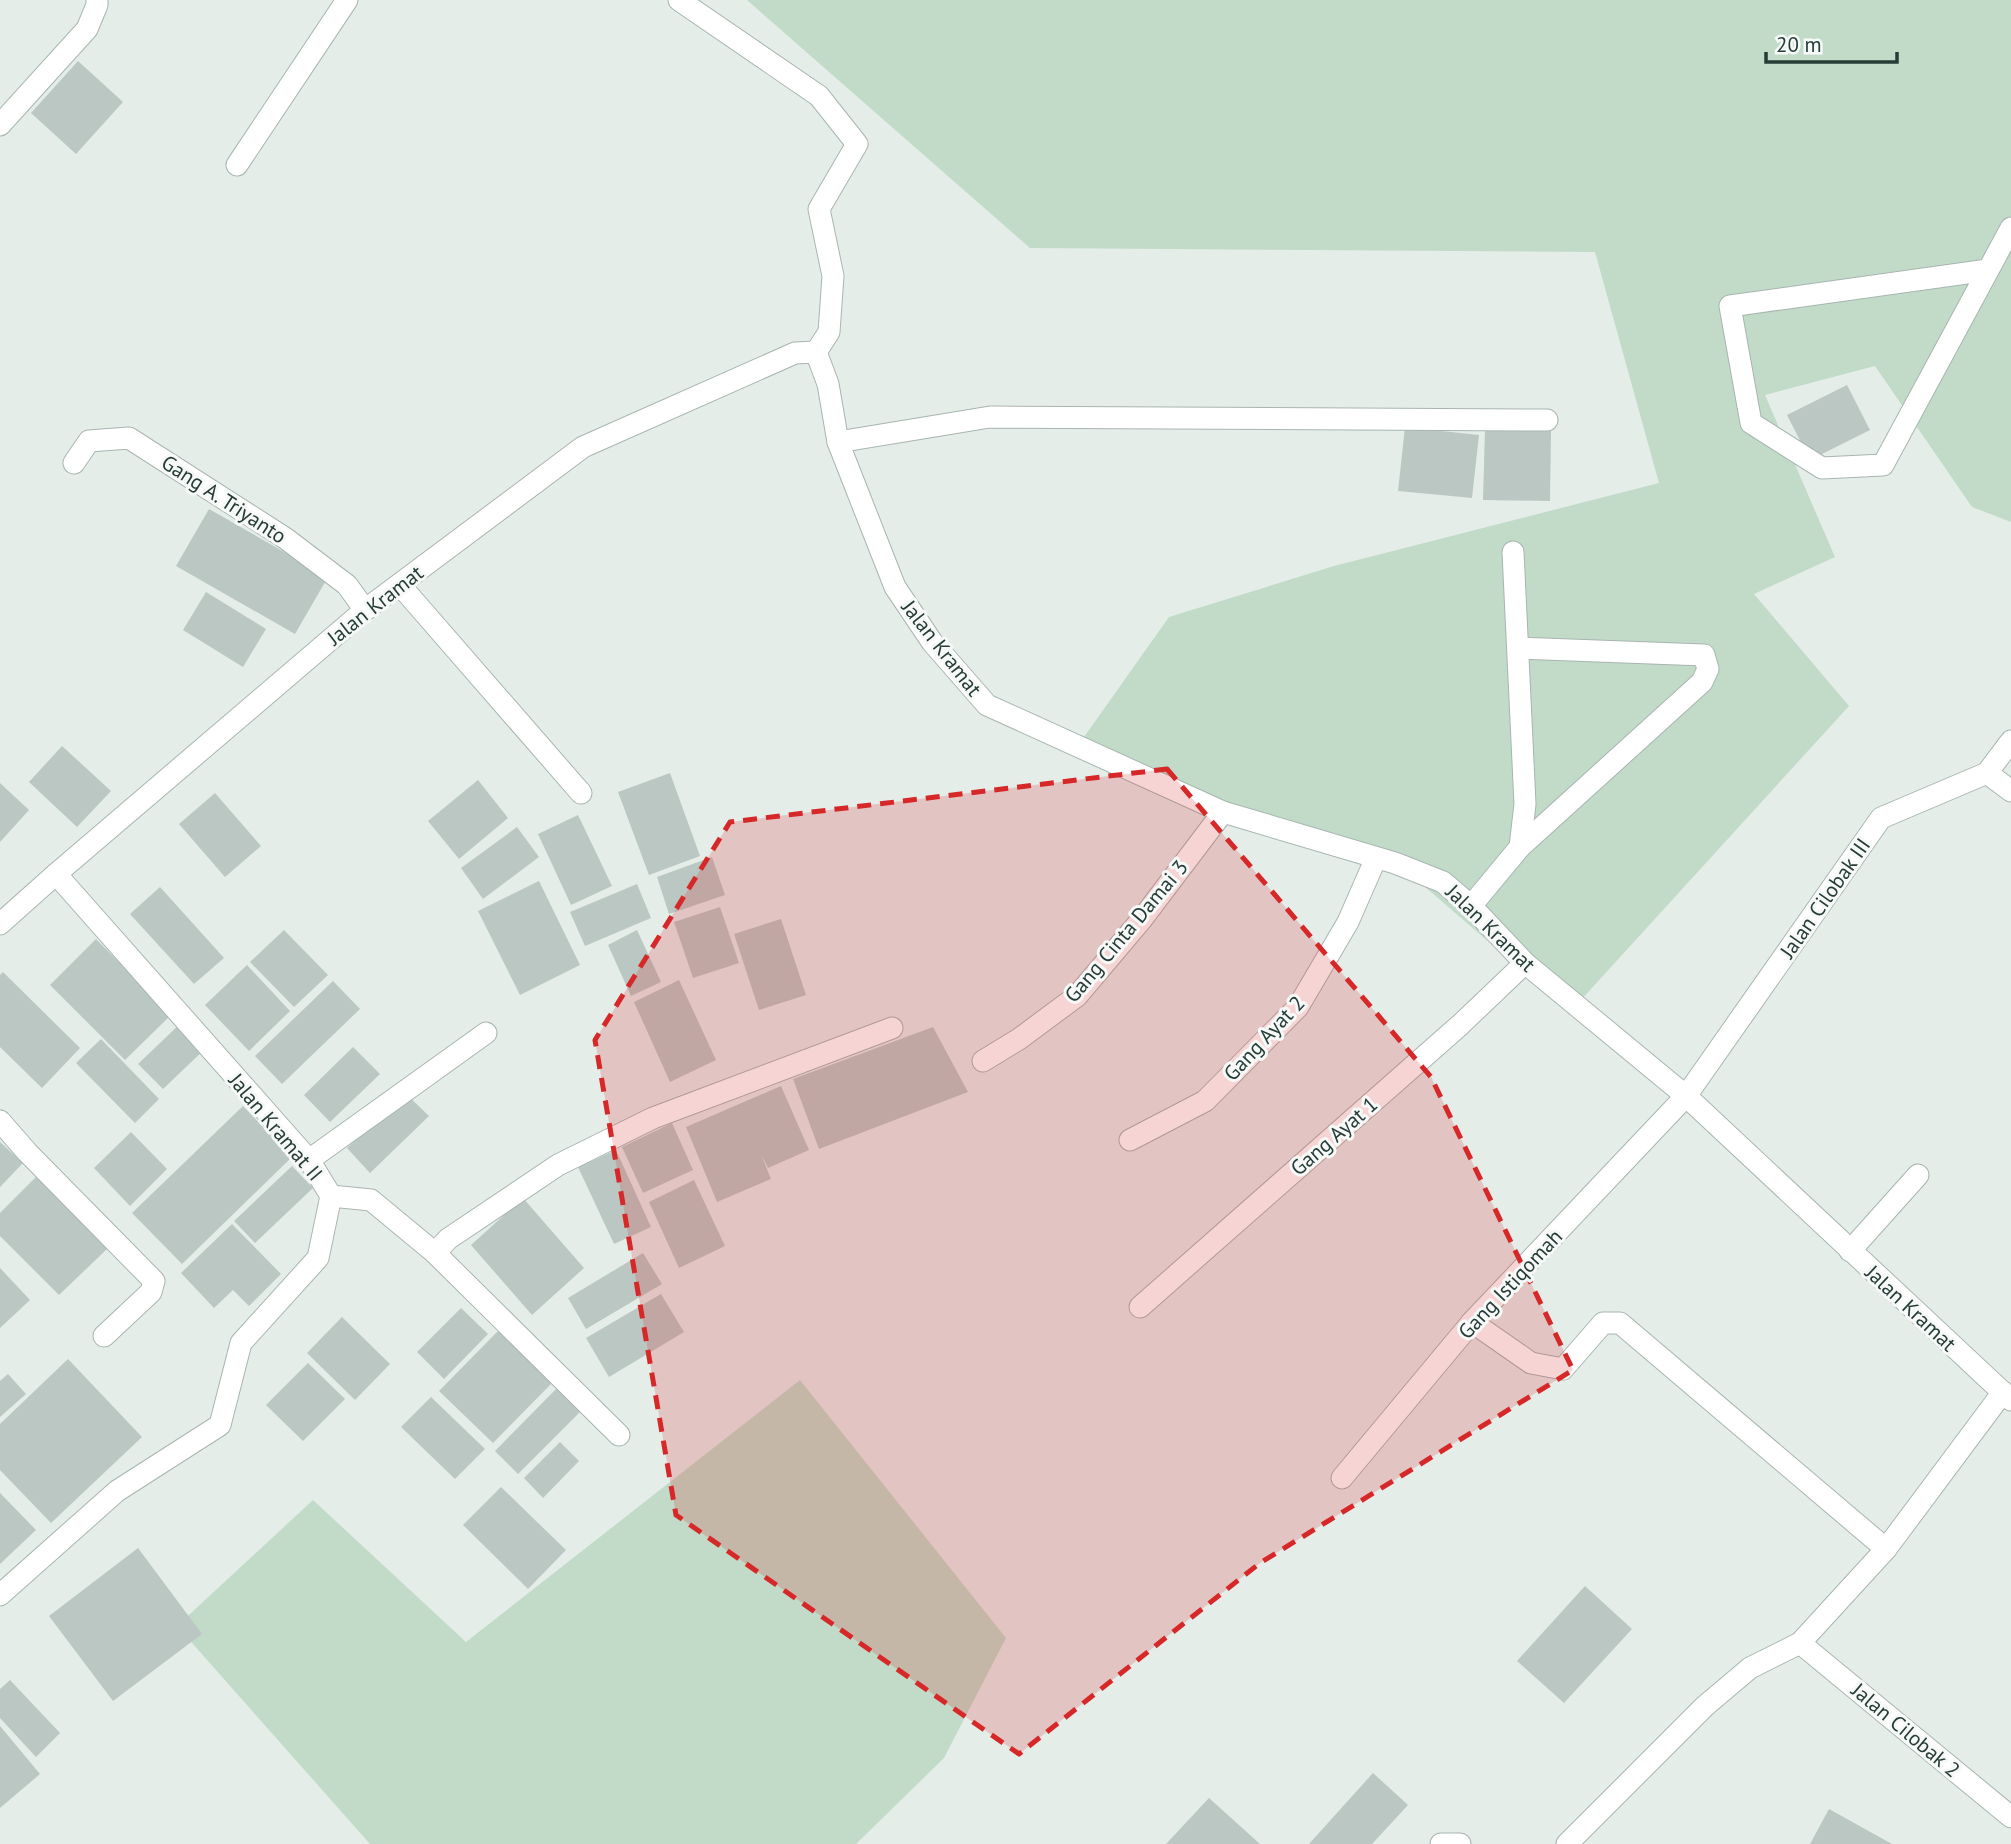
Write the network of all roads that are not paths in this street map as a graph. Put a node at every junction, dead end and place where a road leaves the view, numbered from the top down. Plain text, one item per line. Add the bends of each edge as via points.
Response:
1 (97, 0) edge
2 (347, 0) edge
3 (679, 0) edge
4 (0, 125) edge
5 (237, 165) dead end
6 (2011, 228) edge
7 (1988, 271) junction
8 (816, 352) junction
9 (1547, 420) dead end
10 (838, 442) junction
11 (74, 463) dead end
12 (1513, 552) dead end
13 (400, 585) junction
14 (365, 610) junction
15 (1518, 649) junction
16 (2011, 741) edge
17 (1987, 773) junction
18 (2011, 791) edge
19 (581, 793) dead end
20 (1223, 812) junction
21 (1520, 847) junction
22 (1376, 858) junction
23 (55, 874) junction
24 (1471, 906) junction
25 (0, 924) edge
26 (1525, 963) junction
27 (892, 1028) dead end
28 (486, 1032) dead end
29 (983, 1061) dead end
30 (1686, 1096) junction
31 (0, 1121) edge
32 (1130, 1140) dead end
33 (309, 1160) junction
34 (1918, 1175) dead end
35 (331, 1196) junction
36 (1850, 1251) junction
37 (435, 1253) junction
38 (1140, 1307) dead end
39 (1472, 1322) junction
40 (104, 1336) dead end
41 (2007, 1396) edge
42 (619, 1435) dead end
43 (1342, 1478) dead end
44 (1886, 1549) junction
45 (0, 1595) edge
46 (1800, 1643) junction
47 (2011, 1817) edge
48 (1441, 1844) edge
49 (1460, 1844) edge
50 (1567, 1844) edge

1 - 4 street via 87,29
2 - 5 street
3 - 8 street via 819,96 856,144 820,209 833,276 830,332
6 - 7 street
7 - 7 street via 1883,465 1822,468 1751,423 1730,306
8 - 10 street, Jalan Kramat via 828,384
8 - 13 street, Jalan Kramat via 795,353 583,447
9 - 10 street via 990,417
10 - 20 street, Jalan Kramat via 895,587 932,642 987,705
11 - 14 street, Gang A. Triyanto via 89,441 129,438 285,538 347,585
12 - 15 street
13 - 14 street, Jalan Kramat
13 - 19 street
14 - 23 street, Jalan Kramat
15 - 21 street via 1525,804
15 - 21 street via 1704,655 1708,669 1702,682
16 - 17 street
17 - 18 street
17 - 30 street, Jalan Cilobak III via 1881,818
20 - 22 street, Jalan Kramat
20 - 29 street, Gang Cinta Damai 3 via 1077,996
21 - 24 street
22 - 24 street, Jalan Kramat via 1443,882
22 - 32 street, Gang Ayat 2 via 1348,922 1298,1007 1205,1101
23 - 25 street, Jalan Kramat
23 - 33 street, Jalan Kramat II
24 - 26 street, Jalan Kramat
26 - 30 street, Jalan Kramat
26 - 38 street, Gang Ayat 1
27 - 37 street via 653,1118 570,1159 458,1232
28 - 33 street
30 - 36 street, Jalan Kramat
30 - 39 street, Gang Istiqomah
31 - 40 street via 154,1281 150,1292
33 - 35 street, Jalan Kramat II
34 - 36 street
35 - 37 street via 370,1200
35 - 45 street, Jalan Kramat II via 318,1258 241,1343 220,1425 117,1491
36 - 41 street, Jalan Kramat
37 - 42 street
39 - 43 street, Gang Istiqomah
39 - 44 street via 1531,1363 1563,1369 1603,1323 1620,1323
41 - 44 street
44 - 46 street
46 - 47 street, Jalan Cilobak 2
46 - 50 street via 1750,1668 1705,1706
48 - 49 street

